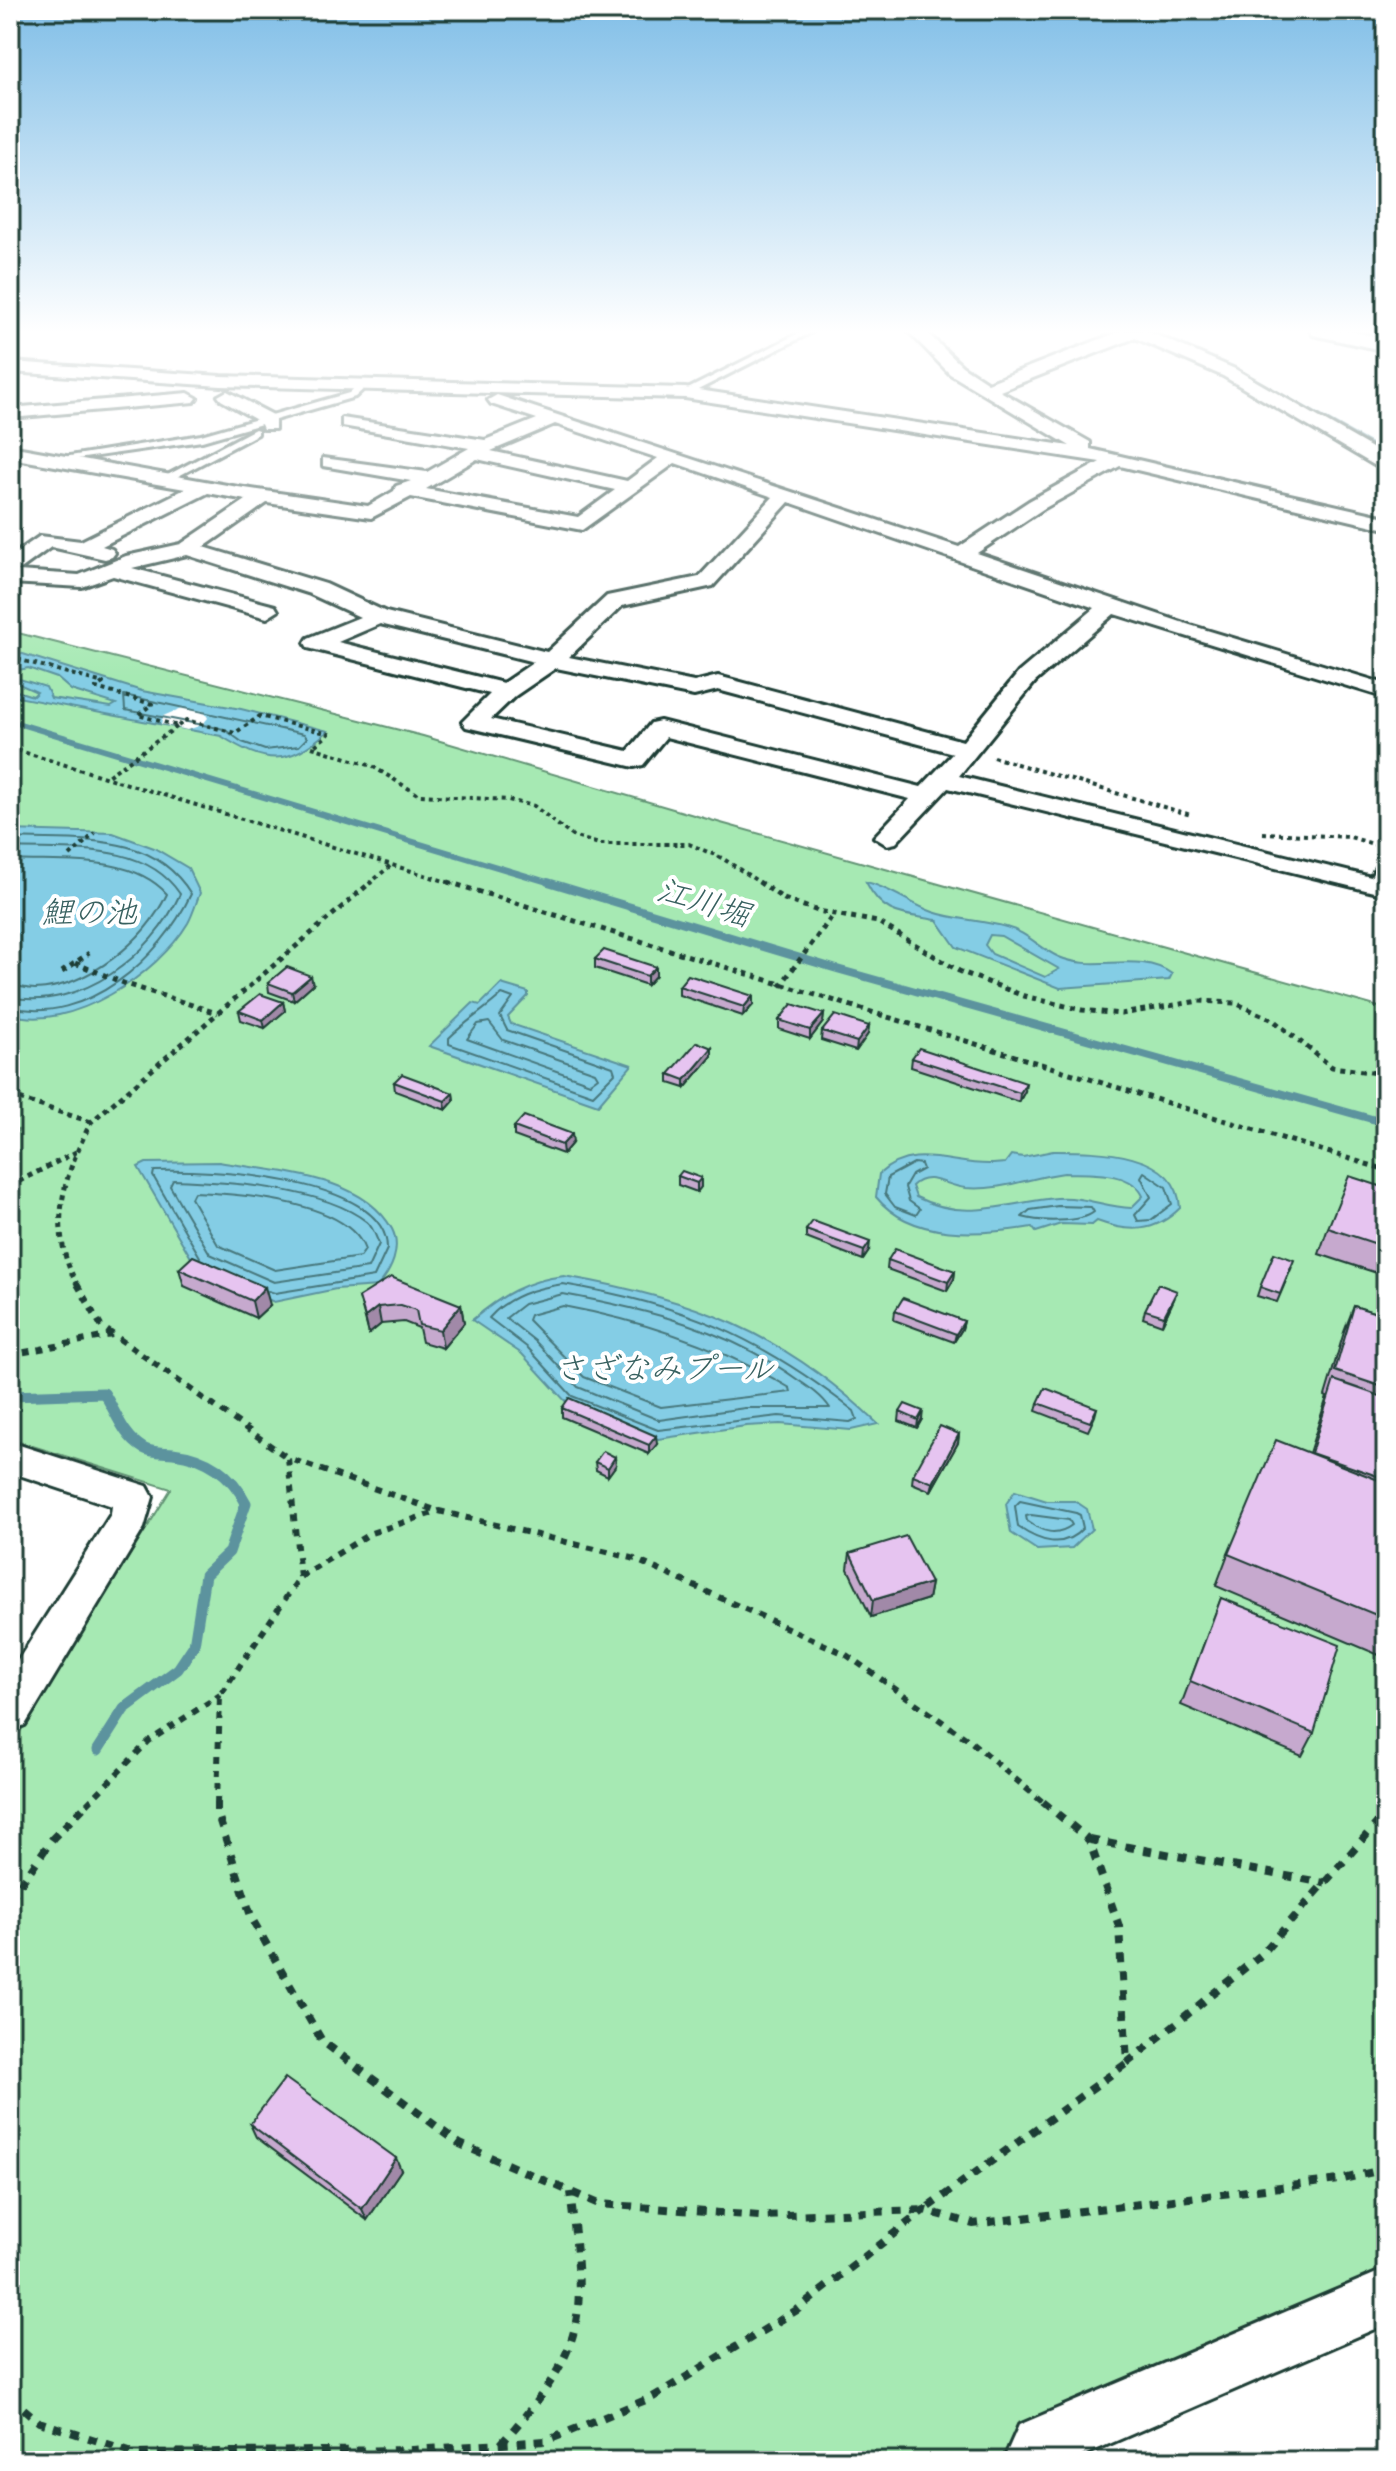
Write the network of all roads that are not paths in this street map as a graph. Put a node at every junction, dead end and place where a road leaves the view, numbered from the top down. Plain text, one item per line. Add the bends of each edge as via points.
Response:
1 (144, 446) edge
2 (225, 446) edge
3 (467, 446) edge
4 (486, 446) edge
5 (642, 446) edge
6 (1028, 446) edge
7 (1087, 446) edge
8 (1355, 446) edge
9 (480, 449) junction
10 (10, 452) edge
11 (672, 456) junction
12 (56, 459) junction
13 (1110, 459) junction
14 (330, 462) dead end
15 (1386, 464) edge
16 (427, 478) junction
17 (165, 479) junction
18 (206, 487) junction
19 (630, 487) junction
20 (403, 490) junction
21 (785, 495) junction
22 (263, 497) junction
23 (1386, 523) edge
24 (22, 537) dead end
25 (47, 540) junction
26 (84, 548) junction
27 (188, 549) junction
28 (961, 555) junction
29 (123, 564) junction
30 (10, 567) edge
31 (276, 576) junction
32 (10, 577) edge
33 (235, 601) junction
34 (1111, 605) junction
35 (267, 611) dead end
36 (378, 617) junction
37 (552, 660) junction
38 (507, 691) junction
39 (1386, 691) edge
40 (969, 750) junction
41 (935, 788) junction
42 (887, 837) dead end
43 (1386, 871) edge
44 (10, 1457) edge
45 (10, 1711) edge
46 (1386, 2296) edge
47 (1032, 2461) edge

1 - 12 lane
2 - 17 lane
3 - 9 street
4 - 9 street
5 - 11 street
6 - 13 street
7 - 13 street
8 - 15 street
9 - 16 street
9 - 19 street
10 - 12 street
11 - 19 street
11 - 21 street
12 - 17 street
13 - 23 street
13 - 28 street
14 - 16 street
16 - 20 street
17 - 18 street
18 - 22 street
18 - 26 street
19 - 20 street via 582,524
20 - 22 street via 371,512
21 - 28 street
21 - 37 street via 706,582 615,601
22 - 27 street
24 - 25 street
25 - 26 street
25 - 30 street
26 - 29 street
27 - 29 street
27 - 31 street
28 - 34 street
29 - 32 street via 82,581
29 - 33 street
31 - 33 street
31 - 36 street
33 - 35 street
34 - 39 street
34 - 40 street via 1027,677
36 - 37 street
36 - 38 street via 316,643
37 - 38 street
37 - 40 street via 694,689 718,683
38 - 41 street via 474,722 634,760 660,728
40 - 41 street
41 - 42 street
41 - 43 street via 1381,888
44 - 45 street via 133,1497 130,1517
46 - 47 street via 1039,2445

